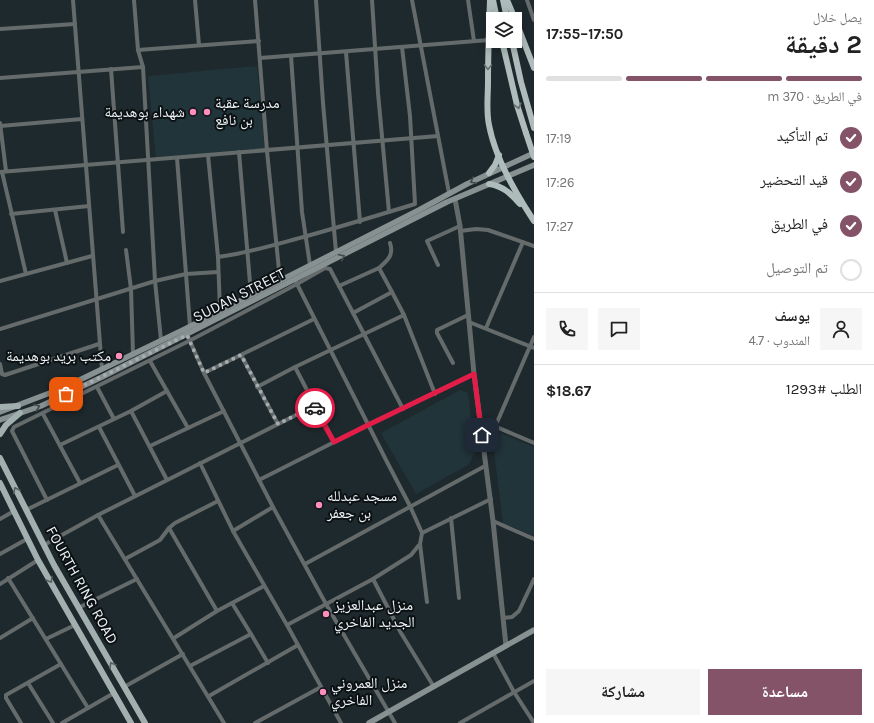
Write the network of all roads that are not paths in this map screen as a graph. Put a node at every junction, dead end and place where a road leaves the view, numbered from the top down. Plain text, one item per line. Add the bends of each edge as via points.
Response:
1 (73, 0) edge
2 (134, 0) edge
3 (195, 0) edge
4 (255, 0) edge
5 (316, 0) edge
6 (372, 0) edge
7 (412, 0) edge
8 (468, 0) edge
9 (490, 0) edge
10 (493, 0) edge
11 (503, 0) edge
12 (507, 0) edge
13 (527, 0) edge
14 (490, 12) edge
15 (496, 12) edge
16 (506, 12) edge
17 (512, 12) edge
18 (534, 20) edge
19 (75, 24) junction
20 (0, 29) edge
21 (522, 37) edge
22 (486, 40) edge
23 (259, 41) junction
24 (474, 41) junction
25 (199, 45) junction
26 (420, 46) junction
27 (402, 47) junction
28 (489, 48) edge
29 (504, 48) edge
30 (514, 48) edge
31 (138, 50) junction
32 (375, 50) junction
33 (346, 52) junction
34 (320, 53) junction
35 (291, 56) junction
36 (260, 58) junction
37 (143, 67) junction
38 (534, 68) edge
39 (111, 69) junction
40 (79, 72) junction
41 (0, 78) edge
42 (82, 118) junction
43 (0, 123) edge
44 (0, 126) edge
45 (534, 128) edge
46 (438, 136) junction
47 (412, 139) junction
48 (383, 141) junction
49 (1, 143) edge
50 (354, 144) junction
51 (327, 146) junction
52 (297, 148) junction
53 (267, 150) junction
54 (239, 152) junction
55 (534, 153) edge
56 (208, 154) junction
57 (499, 155) junction
58 (534, 157) edge
59 (177, 158) junction
60 (148, 161) junction
61 (118, 163) junction
62 (86, 165) junction
63 (534, 165) edge
64 (504, 167) junction
65 (3, 172) edge
66 (489, 173) junction
67 (508, 176) junction
68 (489, 184) junction
69 (449, 193) junction
70 (455, 199) junction
71 (89, 206) junction
72 (55, 210) junction
73 (389, 212) junction
74 (528, 213) junction
75 (11, 214) junction
76 (534, 221) edge
77 (360, 222) junction
78 (460, 228) junction
79 (334, 229) junction
80 (381, 229) junction
81 (123, 232) dead end
82 (384, 235) junction
83 (305, 237) junction
84 (523, 242) junction
85 (390, 244) dead end
86 (276, 246) junction
87 (534, 246) edge
88 (126, 250) dead end
89 (336, 252) junction
90 (248, 253) junction
91 (92, 256) junction
92 (218, 258) junction
93 (67, 263) junction
94 (310, 265) junction
95 (438, 265) dead end
96 (380, 268) junction
97 (218, 272) junction
98 (26, 274) junction
99 (186, 274) junction
100 (280, 280) junction
101 (0, 281) edge
102 (155, 281) junction
103 (296, 282) junction
104 (339, 286) junction
105 (131, 289) junction
106 (392, 292) junction
107 (251, 295) junction
108 (96, 299) junction
109 (220, 310) junction
110 (353, 313) junction
111 (404, 315) junction
112 (468, 315) junction
113 (314, 319) junction
114 (469, 322) junction
115 (190, 326) junction
116 (486, 328) junction
117 (0, 329) edge
118 (184, 329) junction
119 (365, 334) junction
120 (187, 335) junction
121 (534, 337) edge
122 (162, 340) junction
123 (190, 341) junction
124 (99, 344) junction
125 (532, 347) edge
126 (330, 350) junction
127 (133, 354) junction
128 (241, 355) junction
129 (150, 360) junction
130 (453, 363) dead end
131 (0, 364) edge
132 (295, 367) junction
133 (102, 369) junction
134 (204, 373) junction
135 (474, 374) junction
136 (97, 387) junction
137 (257, 387) junction
138 (167, 391) junction
139 (435, 394) junction
140 (18, 406) junction
141 (314, 406) junction
142 (0, 407) edge
143 (403, 409) junction
144 (131, 411) junction
145 (224, 411) junction
146 (0, 412) edge
147 (20, 413) junction
148 (43, 414) junction
149 (114, 419) junction
150 (0, 420) edge
151 (480, 420) junction
152 (278, 424) junction
153 (368, 425) junction
154 (99, 427) junction
155 (495, 427) junction
156 (188, 428) junction
157 (0, 434) edge
158 (334, 442) junction
159 (240, 443) junction
160 (534, 443) edge
161 (60, 445) junction
162 (150, 446) junction
163 (0, 458) edge
164 (200, 463) junction
165 (118, 465) junction
166 (485, 466) junction
167 (166, 480) junction
168 (259, 480) junction
169 (0, 483) edge
170 (80, 483) junction
171 (135, 496) junction
172 (491, 499) junction
173 (48, 500) junction
174 (218, 501) junction
175 (410, 506) junction
176 (273, 507) junction
177 (26, 510) junction
178 (14, 511) junction
179 (98, 515) junction
180 (451, 518) junction
181 (0, 519) edge
182 (493, 521) junction
183 (169, 528) junction
184 (232, 531) junction
185 (422, 533) junction
186 (28, 538) junction
187 (534, 539) edge
188 (420, 544) junction
189 (44, 545) junction
190 (0, 554) edge
191 (125, 559) junction
192 (38, 560) junction
193 (305, 564) junction
194 (8, 578) junction
195 (137, 579) junction
196 (373, 579) junction
197 (534, 579) edge
198 (0, 584) edge
199 (264, 586) junction
200 (459, 598) dead end
201 (427, 602) dead end
202 (232, 603) junction
203 (326, 604) junction
204 (78, 608) junction
205 (217, 611) junction
206 (33, 618) junction
207 (503, 618) junction
208 (75, 625) junction
209 (287, 625) junction
210 (534, 630) edge
211 (251, 634) junction
212 (0, 638) edge
213 (174, 638) junction
214 (46, 639) junction
215 (298, 646) junction
216 (506, 646) junction
217 (101, 647) junction
218 (91, 653) junction
219 (182, 654) junction
220 (493, 654) junction
221 (268, 663) junction
222 (61, 664) junction
223 (190, 666) junction
224 (534, 681) edge
225 (28, 682) junction
226 (124, 687) junction
227 (322, 687) junction
228 (434, 687) junction
229 (514, 692) junction
230 (114, 693) junction
231 (209, 696) junction
232 (88, 708) junction
233 (390, 712) junction
234 (21, 723) edge
235 (53, 723) edge
236 (62, 723) edge
237 (131, 723) edge
238 (145, 723) edge
239 (224, 723) edge
240 (254, 723) edge
241 (341, 723) edge
242 (369, 723) edge
243 (396, 723) edge
244 (460, 723) edge
245 (534, 723) edge

1 - 19 street
2 - 31 street
3 - 25 street
4 - 23 street
5 - 34 street
6 - 32 street
7 - 26 street
8 - 24 street
9 - 14 highway
10 - 15 highway
11 - 16 highway
12 - 17 highway
13 - 18 street
19 - 20 street
19 - 40 street
21 - 38 highway
22 - 24 street
23 - 25 street
23 - 36 street
24 - 26 street
25 - 31 street
26 - 27 street
26 - 46 street
27 - 32 street
27 - 47 street
28 -> 57 highway via 488,114
29 -> 58 highway, bridge via 517,105
30 - 45 highway
31 - 37 street
32 - 33 street
32 - 48 street
33 - 34 street
33 - 50 street
34 - 35 street
34 - 51 street
35 - 36 street
35 - 52 street
36 - 53 street
37 - 39 street
37 - 60 street
39 - 40 street
39 - 61 street
40 - 41 street
40 - 42 street
42 - 44 street
42 - 62 street
43 - 44 street
44 - 49 street
46 - 47 street
46 - 69 street
47 - 48 street
47 - 73 street via 416,204
48 - 50 street
48 - 73 street
49 - 65 street
50 - 51 street
50 - 77 street
51 - 52 street
51 - 79 street
52 - 53 street
52 - 83 street
53 - 54 street
53 - 86 street
54 - 56 street
54 - 90 street
55 - 64 main road, SUDAN STREET
56 - 59 street
56 - 92 street
57 - 64 highway
57 - 66 highway
59 - 60 street
59 - 99 street
60 - 61 street
60 - 102 street
61 - 62 street
61 - 81 street
62 - 65 street
62 - 71 street
63 - 67 main road, SUDAN STREET
64 - 66 main road, SUDAN STREET
64 - 67 highway
65 - 75 street
66 -> 69 main road, SUDAN STREET
67 - 68 main road, SUDAN STREET
67 - 74 highway
68 - 70 main road, SUDAN STREET
68 - 74 highway via 506,190
69 - 80 main road, SUDAN STREET
70 - 78 street
70 - 82 main road, SUDAN STREET
71 - 72 street
71 - 91 street
72 - 75 street
72 - 93 street
73 - 77 street
74 - 76 highway
75 - 98 street
77 - 79 street
78 - 84 street via 488,230
78 - 95 street via 427,241
78 - 112 street
79 - 83 street
79 - 89 street
80 - 82 main road
80 - 89 main road, SUDAN STREET
103 -> 82 main road, SUDAN STREET
83 - 86 street
83 - 94 street
84 - 87 street
84 - 116 street
85 - 96 street via 392,254
86 - 90 street
86 - 100 street
88 - 105 street
89 - 94 main road, SUDAN STREET
90 - 92 street
90 - 107 street
91 - 93 street
91 - 108 street
92 - 97 street
93 - 98 street
94 - 100 main road, SUDAN STREET
96 - 104 street
96 - 106 street
97 - 99 street
97 - 109 street
98 - 101 street
99 - 102 street
99 - 115 street
100 - 107 main road, SUDAN STREET
102 - 105 street
102 - 122 street
103 - 104 street via 326,268 330,269
103 - 113 street
103 - 120 main road, SUDAN STREET
103 - 123 street
104 - 110 street
105 - 108 street
105 - 127 street
106 - 110 street
106 - 111 street
107 - 109 main road, SUDAN STREET
108 - 117 street
108 - 124 street
109 - 115 main road, SUDAN STREET
110 - 119 street
111 - 119 street
111 - 139 street
112 - 114 street
112 - 130 street via 437,330
113 - 126 street
113 - 128 street
114 - 116 street
114 - 135 street
115 - 118 main road, SUDAN STREET
116 - 125 street
118 - 120 street
118 - 122 main road, SUDAN STREET
119 - 126 street
119 - 143 street
120 - 123 street
147 -> 120 main road, SUDAN STREET via 66,394
121 - 125 street
122 - 127 main road, SUDAN STREET
123 - 129 street
123 - 134 street
124 - 131 street via 5,375 2,374
124 - 133 street
125 - 155 street
126 - 132 street
126 - 153 street
127 - 133 main road, SUDAN STREET
128 - 134 street
128 - 137 street
129 - 136 street
129 - 138 street
132 - 137 street
132 - 141 street
133 - 140 main road, SUDAN STREET
134 - 145 street
135 - 139 street
135 - 151 street
136 - 148 street
136 - 149 street
137 - 152 street
138 - 144 street
138 - 156 street
139 - 143 street
140 - 142 main road
140 - 146 main road, SUDAN STREET
141 - 152 street
141 - 158 street
143 - 153 street
144 - 149 street
144 - 162 street
145 - 156 street
145 - 159 street
147 - 150 main road, SUDAN STREET
147 - 157 main road
148 - 161 street
148 - 173 street via 14,427 12,431
149 - 154 street
151 - 155 street
151 - 166 street
152 - 159 street
153 - 158 street
153 - 175 street
154 - 161 street
154 - 165 street
155 - 160 street
156 - 162 street
158 - 168 street
159 - 164 street
159 - 168 street
161 - 170 street
162 - 167 street
177 -> 163 main road, FOURTH RING ROAD
164 - 167 street
164 - 174 street
165 - 170 street
165 - 171 street
166 - 172 street
166 - 175 street
167 - 171 street
168 - 176 street
169 - 178 main road, FOURTH RING ROAD
170 - 173 street
171 - 179 street
172 - 180 street
172 - 182 street
173 - 177 street
174 - 183 street
174 - 184 street
175 - 185 street
175 - 193 street
176 - 184 street
176 - 193 street
177 - 189 main road, FOURTH RING ROAD
178 - 181 street
178 - 186 main road, FOURTH RING ROAD
179 - 189 street
179 - 191 street
180 - 185 street
180 - 200 street
182 - 187 street
182 - 207 street
183 - 191 street via 160,540
183 - 205 street
184 - 199 street
185 - 188 street
186 - 190 street
186 - 192 main road, FOURTH RING ROAD
188 - 196 street via 411,555
188 - 201 street
189 - 204 main road, FOURTH RING ROAD
191 - 195 street
192 - 194 street
192 -> 208 main road, FOURTH RING ROAD
193 - 203 street
194 - 198 street
194 - 206 street
195 - 204 street
195 - 213 street
196 - 203 street
196 - 228 street via 401,633
197 - 207 street via 519,611 512,617
199 - 202 street
199 - 209 street
202 - 205 street
202 - 211 street
203 - 209 street
203 - 233 street
204 - 217 main road, FOURTH RING ROAD
205 - 213 street
206 - 212 street
206 - 214 street
207 - 216 street
208 - 214 street
208 - 218 main road, FOURTH RING ROAD
209 - 215 street
210 - 216 main road
211 - 221 street
211 - 223 street
213 - 219 street
214 - 222 street
215 - 221 street
215 - 227 street
216 - 220 main road
217 - 218 main road
226 -> 217 main road, FOURTH RING ROAD
218 - 230 main road, FOURTH RING ROAD
219 - 223 street
219 - 226 street
220 - 228 main road
220 - 229 street
221 - 231 street
222 - 225 street
222 - 232 street
223 - 231 street
224 - 229 street
225 - 234 street via 5,696
225 - 235 street
226 - 238 main road, FOURTH RING ROAD
227 - 240 street
227 - 241 street
228 - 233 main road
229 - 244 street
229 - 245 street
230 - 232 street
230 - 237 main road, FOURTH RING ROAD
231 - 239 street
232 - 236 street
233 - 242 main road
233 - 243 street

